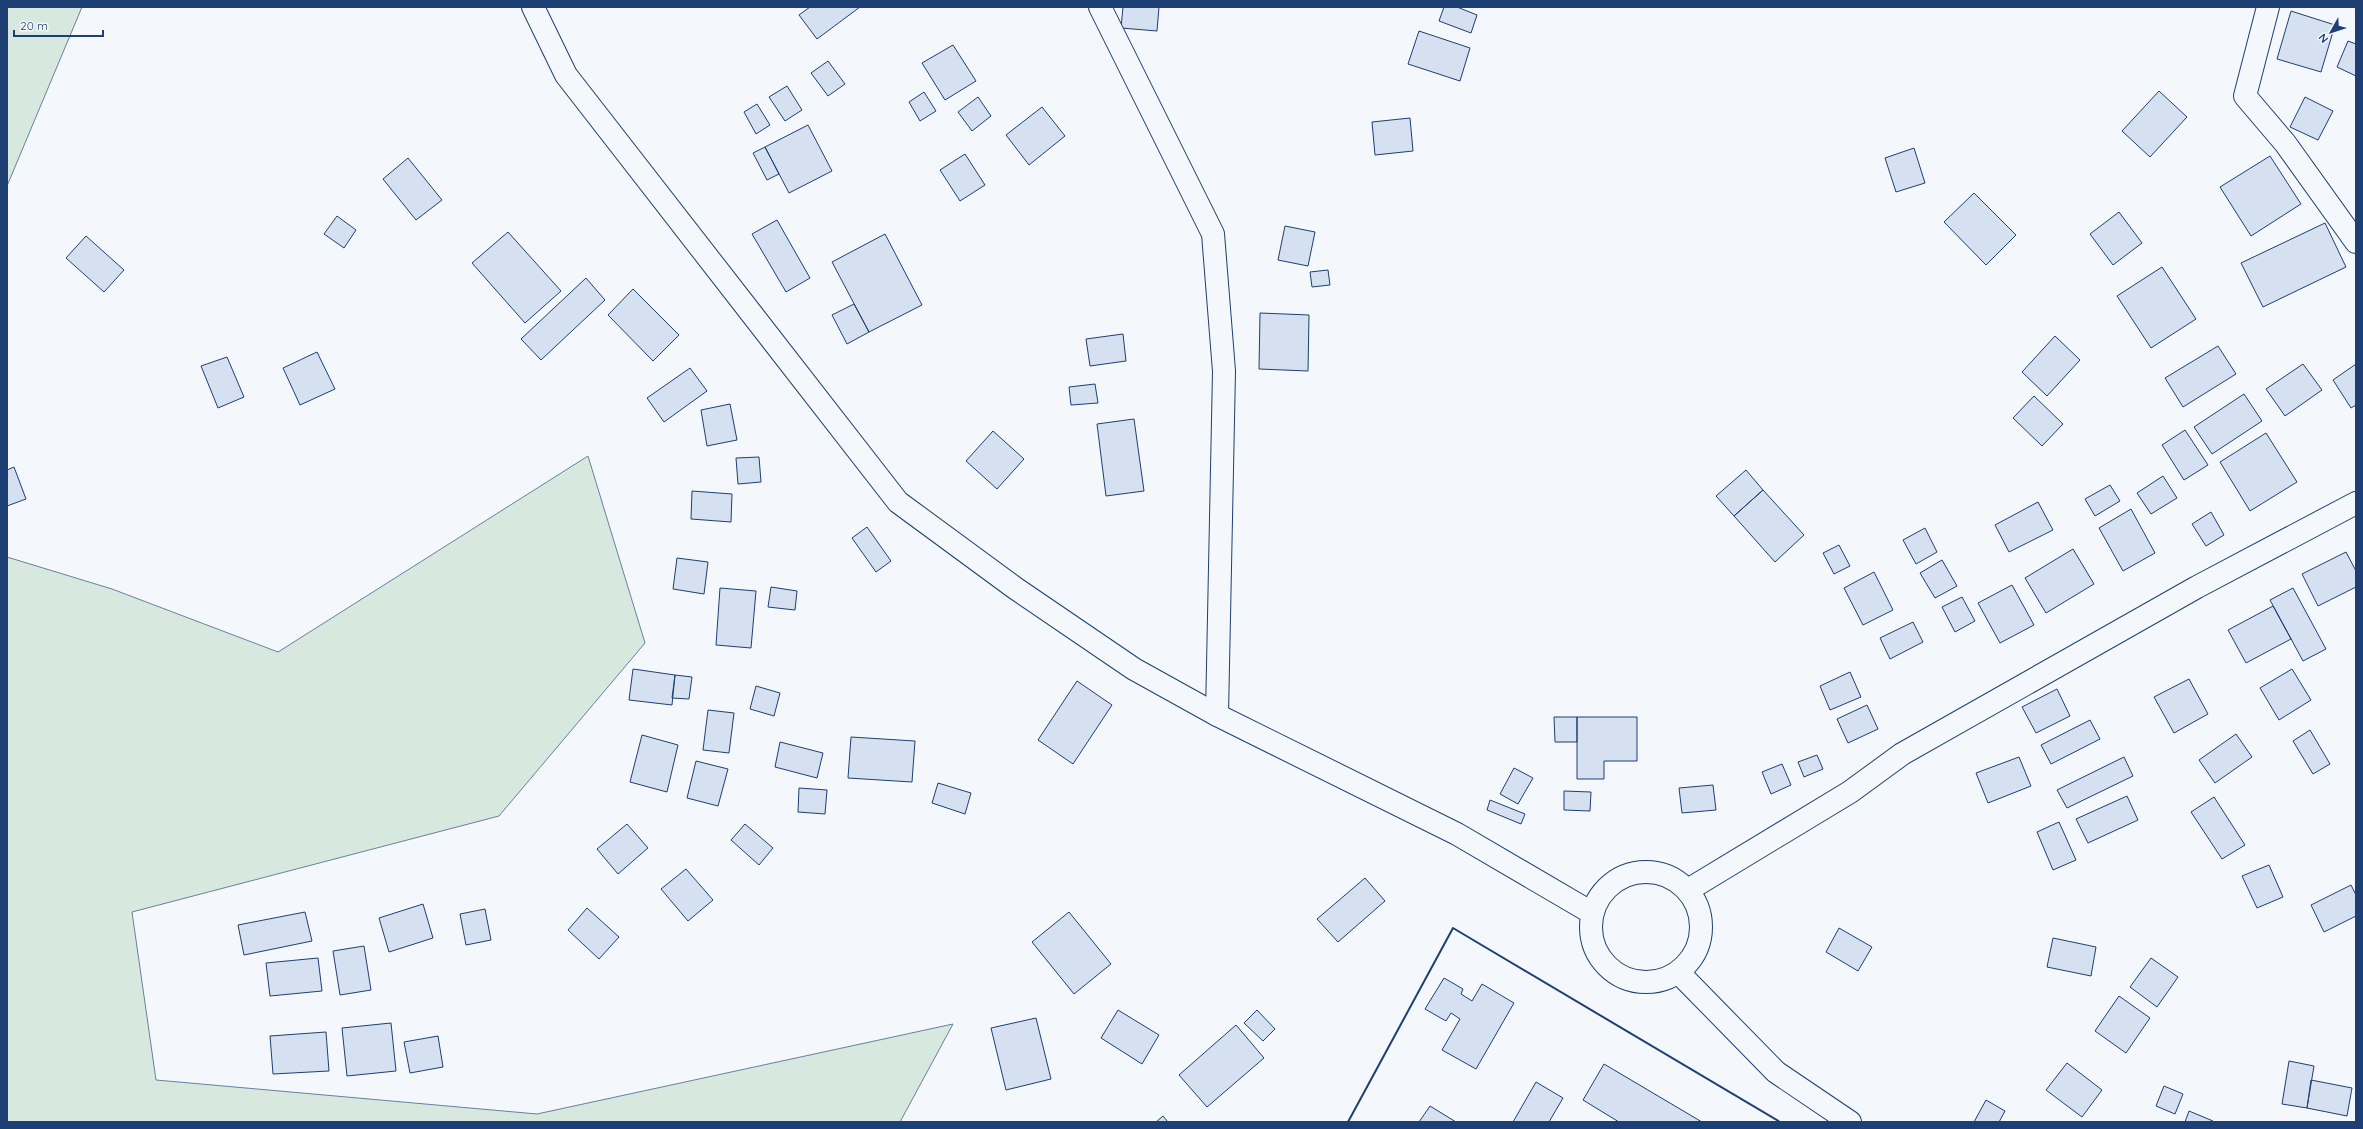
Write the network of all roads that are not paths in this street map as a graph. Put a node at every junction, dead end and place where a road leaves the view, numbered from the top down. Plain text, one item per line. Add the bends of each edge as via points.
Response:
1 (533, 7) edge
2 (1100, 7) edge
3 (2268, 7) edge
4 (2356, 242) edge
5 (2356, 502) edge
6 (1217, 715) junction
7 (1688, 890) junction
8 (1592, 913) junction
9 (1678, 972) junction
10 (1850, 1122) edge

1 - 6 street via 566,75 898,502 1015,588 1134,669
2 - 6 street via 1213,234 1224,371
3 - 4 street via 2246,96 2285,143
5 - 7 street via 2197,587 1902,754 1850,792
6 - 8 street via 1457,834
7 - 8 street via 1676,880 1662,874 1648,871 1633,872 1607,887 1597,899
7 - 9 street via 1701,918 1701,934 1689,962
8 - 9 street via 1590,930 1594,947 1614,973 1630,980 1646,982 1663,980
9 - 10 street via 1776,1072

